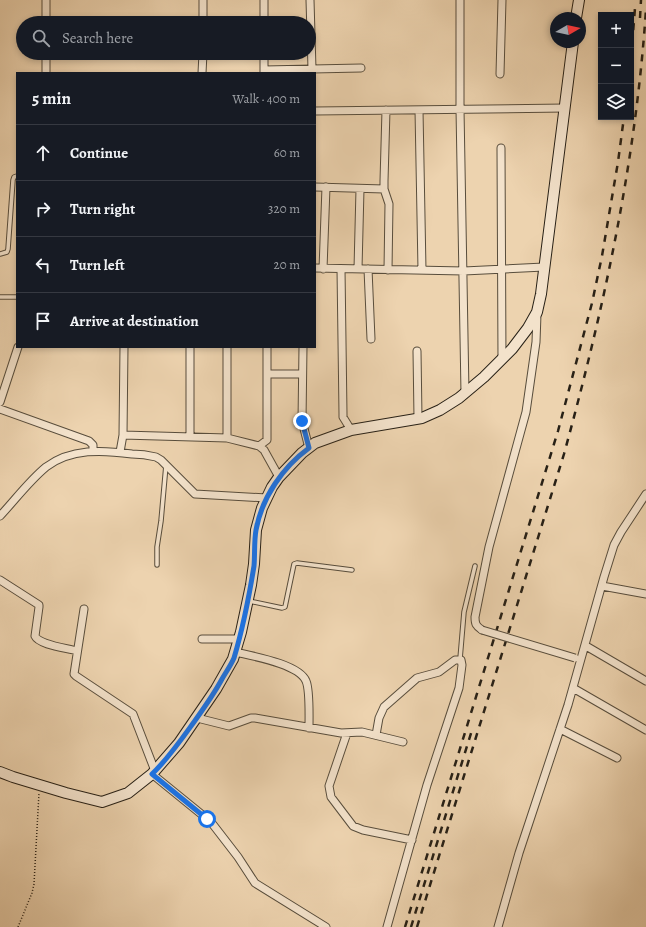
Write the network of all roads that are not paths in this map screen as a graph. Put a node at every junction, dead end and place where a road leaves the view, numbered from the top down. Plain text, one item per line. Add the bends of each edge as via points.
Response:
1 (46, 0) edge
2 (203, 0) edge
3 (264, 0) edge
4 (310, 0) edge
5 (460, 0) edge
6 (502, 0) edge
7 (579, 0) edge
8 (577, 12) edge
9 (46, 16) edge
10 (203, 16) edge
11 (264, 16) edge
12 (310, 16) edge
13 (572, 48) edge
14 (46, 60) edge
15 (203, 60) edge
16 (264, 60) edge
17 (312, 60) edge
18 (360, 68) dead end
19 (312, 69) junction
20 (264, 71) edge
21 (46, 72) edge
22 (202, 72) edge
23 (500, 74) dead end
24 (565, 108) junction
25 (386, 110) junction
26 (419, 110) junction
27 (460, 110) junction
28 (316, 111) edge
29 (501, 148) dead end
30 (16, 176) edge
31 (316, 187) edge
32 (326, 187) junction
33 (360, 189) junction
34 (384, 189) junction
35 (0, 254) edge
36 (544, 267) junction
37 (316, 268) edge
38 (323, 269) junction
39 (341, 269) junction
40 (358, 269) junction
41 (368, 269) junction
42 (501, 269) junction
43 (388, 270) junction
44 (422, 270) junction
45 (464, 271) junction
46 (0, 297) edge
47 (16, 297) edge
48 (537, 312) junction
49 (371, 339) dead end
50 (18, 348) edge
51 (124, 348) edge
52 (190, 348) edge
53 (227, 348) edge
54 (267, 348) edge
55 (303, 348) edge
56 (417, 351) dead end
57 (502, 360) junction
58 (267, 374) junction
59 (302, 374) junction
60 (465, 393) junction
61 (0, 402) edge
62 (0, 409) edge
63 (418, 418) junction
64 (351, 430) junction
65 (123, 434) junction
66 (190, 437) junction
67 (227, 438) junction
68 (259, 446) junction
69 (309, 448) junction
70 (93, 451) junction
71 (120, 452) junction
72 (166, 464) junction
73 (279, 477) junction
74 (646, 494) edge
75 (267, 498) junction
76 (0, 516) edge
77 (157, 565) dead end
78 (475, 566) dead end
79 (352, 570) dead end
80 (0, 580) edge
81 (602, 586) junction
82 (646, 594) edge
83 (248, 600) junction
84 (84, 610) dead end
85 (202, 639) dead end
86 (239, 639) junction
87 (586, 646) junction
88 (77, 651) junction
89 (235, 652) junction
90 (460, 659) junction
91 (578, 659) junction
92 (646, 681) edge
93 (573, 688) junction
94 (197, 718) junction
95 (309, 728) junction
96 (560, 729) junction
97 (646, 730) edge
98 (347, 733) junction
99 (376, 735) junction
100 (402, 742) dead end
101 (617, 758) dead end
102 (0, 772) edge
103 (153, 772) junction
104 (412, 840) junction
105 (326, 927) edge
106 (386, 927) edge
107 (498, 927) edge

1 - 9 street
2 - 10 street
3 - 11 street
4 - 12 street
5 - 27 street
6 - 23 street
7 - 8 main road
13 - 24 main road
14 - 21 street
15 - 22 street
16 - 20 street
17 - 19 street
18 - 19 street
19 - 20 street
24 - 27 street
24 - 36 main road
25 - 26 street
25 - 28 street
25 - 34 street
26 - 27 street
26 - 44 street
27 - 45 street
29 - 42 street
30 - 35 lane via 13,180 8,249 7,252
31 - 32 street
32 - 33 street
32 - 38 street
33 - 34 street
33 - 40 street
34 - 43 street via 389,204
36 - 42 street
36 - 48 main road
37 - 38 street
38 - 39 street
39 - 40 street
39 - 64 street via 343,414
40 - 41 street
41 - 43 street
41 - 49 street
42 - 45 street
42 - 57 street
43 - 44 street
44 - 45 street
45 - 60 street
46 - 47 lane
48 - 57 main road via 528,328
48 - 91 street, bridge via 536,342 526,412 488,547 475,623 482,630
50 - 61 street
51 - 65 street
52 - 66 street
53 - 67 street
54 - 58 street
55 - 59 street
56 - 63 street
57 - 60 main road
58 - 59 street
58 - 68 street via 268,436
59 - 69 street via 302,421
60 - 63 main road via 440,410
62 - 70 street via 89,441 93,445
63 - 64 main road
64 - 69 main road via 315,443
65 - 66 street
65 - 71 street
66 - 67 street
67 - 68 street
68 - 73 street via 264,450
69 - 73 main road
70 - 71 street
70 - 76 street via 78,453 47,466
71 - 72 street via 156,457
72 - 75 street via 195,494
72 - 77 lane
73 - 75 main road
74 - 81 street via 617,538
75 - 83 main road via 256,530
78 - 90 lane via 464,612
79 - 83 lane via 297,563 294,564 285,607
80 - 88 street via 38,604 36,639
81 - 82 street
81 - 87 street
83 - 86 main road
84 - 88 street
85 - 86 street
86 - 89 main road
87 - 91 street
87 - 92 street
88 - 103 street via 74,674 133,714
89 - 94 main road
89 - 95 street via 282,663 304,676 308,686
90 - 99 street via 439,672 417,678 384,707
90 - 104 street via 462,665 459,688
91 - 93 street
93 - 96 street
93 - 97 street
94 - 95 street via 229,726 251,718
94 - 103 main road
95 - 98 street
96 - 101 street
96 - 107 street via 519,853
98 - 99 street via 362,732
98 - 104 street via 329,786 331,796 353,826
99 - 100 street
102 - 103 main road via 102,802 128,793
103 - 105 street via 211,822 255,883
104 - 106 street

